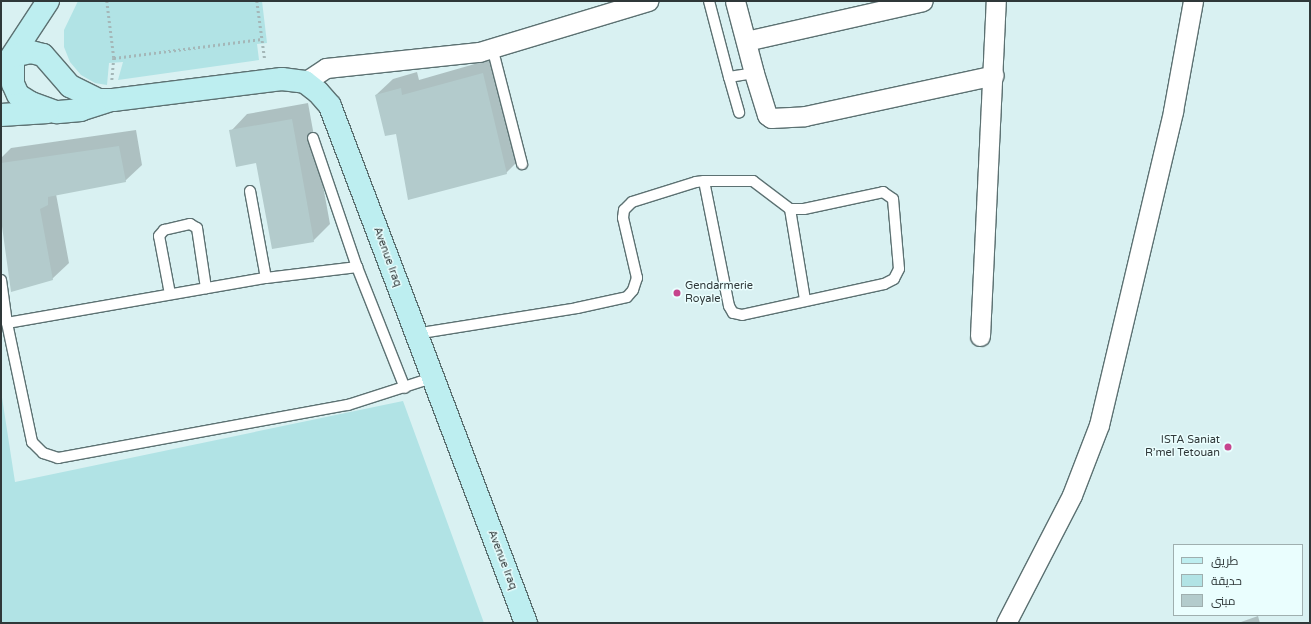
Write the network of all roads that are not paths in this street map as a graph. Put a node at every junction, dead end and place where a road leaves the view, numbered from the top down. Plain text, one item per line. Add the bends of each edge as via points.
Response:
1 (48, 1) edge
2 (52, 1) edge
3 (648, 1) edge
4 (709, 1) edge
5 (734, 1) edge
6 (923, 1) edge
7 (996, 1) edge
8 (1193, 1) edge
9 (746, 41) junction
10 (492, 47) junction
11 (51, 61) junction
12 (7, 62) edge
13 (754, 74) junction
14 (994, 75) junction
15 (729, 77) junction
16 (305, 82) junction
17 (111, 93) junction
18 (56, 112) junction
19 (739, 113) dead end
20 (1, 114) edge
21 (313, 138) dead end
22 (522, 164) dead end
23 (704, 181) junction
24 (250, 191) dead end
25 (790, 209) junction
26 (358, 267) junction
27 (266, 278) junction
28 (1, 280) edge
29 (206, 288) junction
30 (170, 294) junction
31 (805, 300) junction
32 (7, 323) junction
33 (416, 334) junction
34 (980, 336) dead end
35 (432, 378) junction
36 (405, 388) junction
37 (526, 623) edge
38 (1006, 623) edge

1 - 12 street
2 - 11 street via 45,31
3 - 10 street
4 - 15 lane
5 - 9 street
6 - 9 street
7 - 14 street
8 - 38 street via 1173,111 1099,425 1072,495
9 - 13 street
10 - 16 street via 479,52 326,68
10 - 22 lane
11 - 12 street via 43,54 31,52
11 - 17 street via 62,78 78,92 99,100
12 - 18 street via 12,84 18,95
13 - 14 street via 767,115 777,119 805,116
13 - 15 lane
14 - 34 street
15 - 19 lane
16 - 17 street via 267,79
16 - 33 street, Avenue Iraq via 318,92 335,117
17 - 18 street via 81,110
18 - 20 street
21 - 26 lane
23 - 25 lane via 752,181
23 - 31 lane via 728,306 733,313 742,315
23 - 33 lane via 632,202 624,210 623,218 637,278 634,290 627,297 577,308
24 - 27 lane
25 - 31 lane
25 - 31 lane via 804,209 883,192 893,199 899,269 894,279 884,284
26 - 27 lane
26 - 36 lane
27 - 29 lane
28 - 32 lane
29 - 30 lane
29 - 30 lane via 197,228 190,224 164,230 159,236
30 - 32 lane
32 - 36 lane via 32,442 43,453 58,458 348,405
33 - 35 street, Avenue Iraq
35 - 36 lane
35 - 37 street, Avenue Iraq

